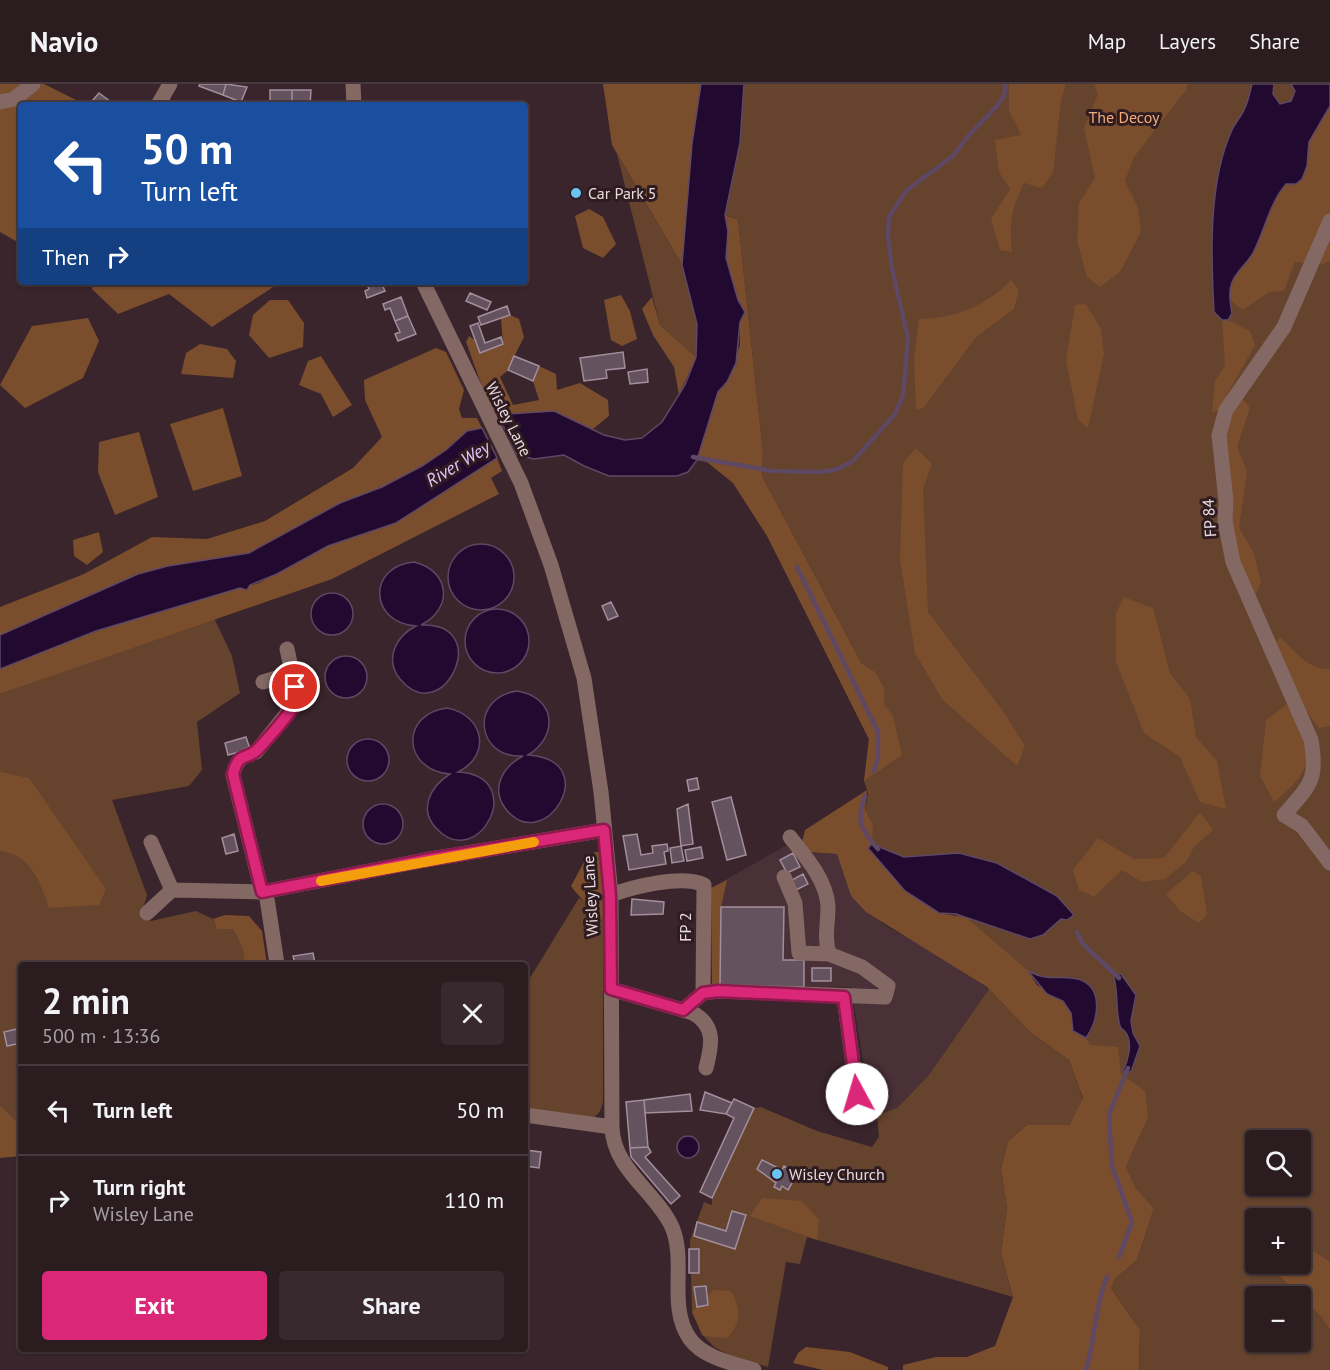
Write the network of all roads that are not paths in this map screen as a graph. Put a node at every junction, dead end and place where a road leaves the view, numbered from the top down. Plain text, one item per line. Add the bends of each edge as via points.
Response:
1 (33, 84) edge
2 (170, 84) edge
3 (353, 84) edge
4 (0, 102) edge
5 (160, 102) edge
6 (354, 102) edge
7 (1330, 221) edge
8 (424, 285) edge
9 (286, 649) dead end
10 (293, 673) junction
11 (263, 682) dead end
12 (604, 830) junction
13 (790, 837) dead end
14 (151, 842) dead end
15 (1330, 863) edge
16 (784, 877) dead end
17 (172, 890) junction
18 (264, 892) junction
19 (610, 895) junction
20 (147, 913) dead end
21 (829, 954) junction
22 (277, 962) edge
23 (611, 989) junction
24 (703, 993) junction
25 (844, 997) junction
26 (683, 1010) junction
27 (706, 1068) dead end
28 (857, 1094) dead end
29 (528, 1115) edge
30 (612, 1127) junction
31 (754, 1370) edge

1 - 4 street via 14,99
2 - 5 street
3 - 6 street
7 - 15 street, FP 84 via 1284,327 1226,410 1219,435 1227,535 1233,562 1311,740 1316,768 1305,790 1284,814 1302,826
8 - 12 street, Wisley Lane via 521,483 547,555 579,659 589,707
9 - 10 street
10 - 11 street
10 - 18 street via 298,700 256,752 245,754 236,763 233,774
12 - 18 street
12 - 19 street, Wisley Lane
13 - 21 street via 820,880 828,906 825,938
14 - 17 street
16 - 21 street via 795,903 799,953
17 - 18 street
17 - 20 street
18 - 22 street
19 - 23 street, Wisley Lane
19 - 24 street, FP 2 via 631,887 668,883 689,881 704,885
21 - 25 street via 862,967 888,986 885,997
23 - 26 street
23 - 30 street, Wisley Lane
24 - 25 street
24 - 26 street
25 - 28 street
26 - 27 street via 702,1018 709,1026 711,1047
29 - 30 street
30 - 31 street, Wisley Lane via 614,1143 624,1163 664,1214 675,1236 680,1311 687,1334 704,1352

